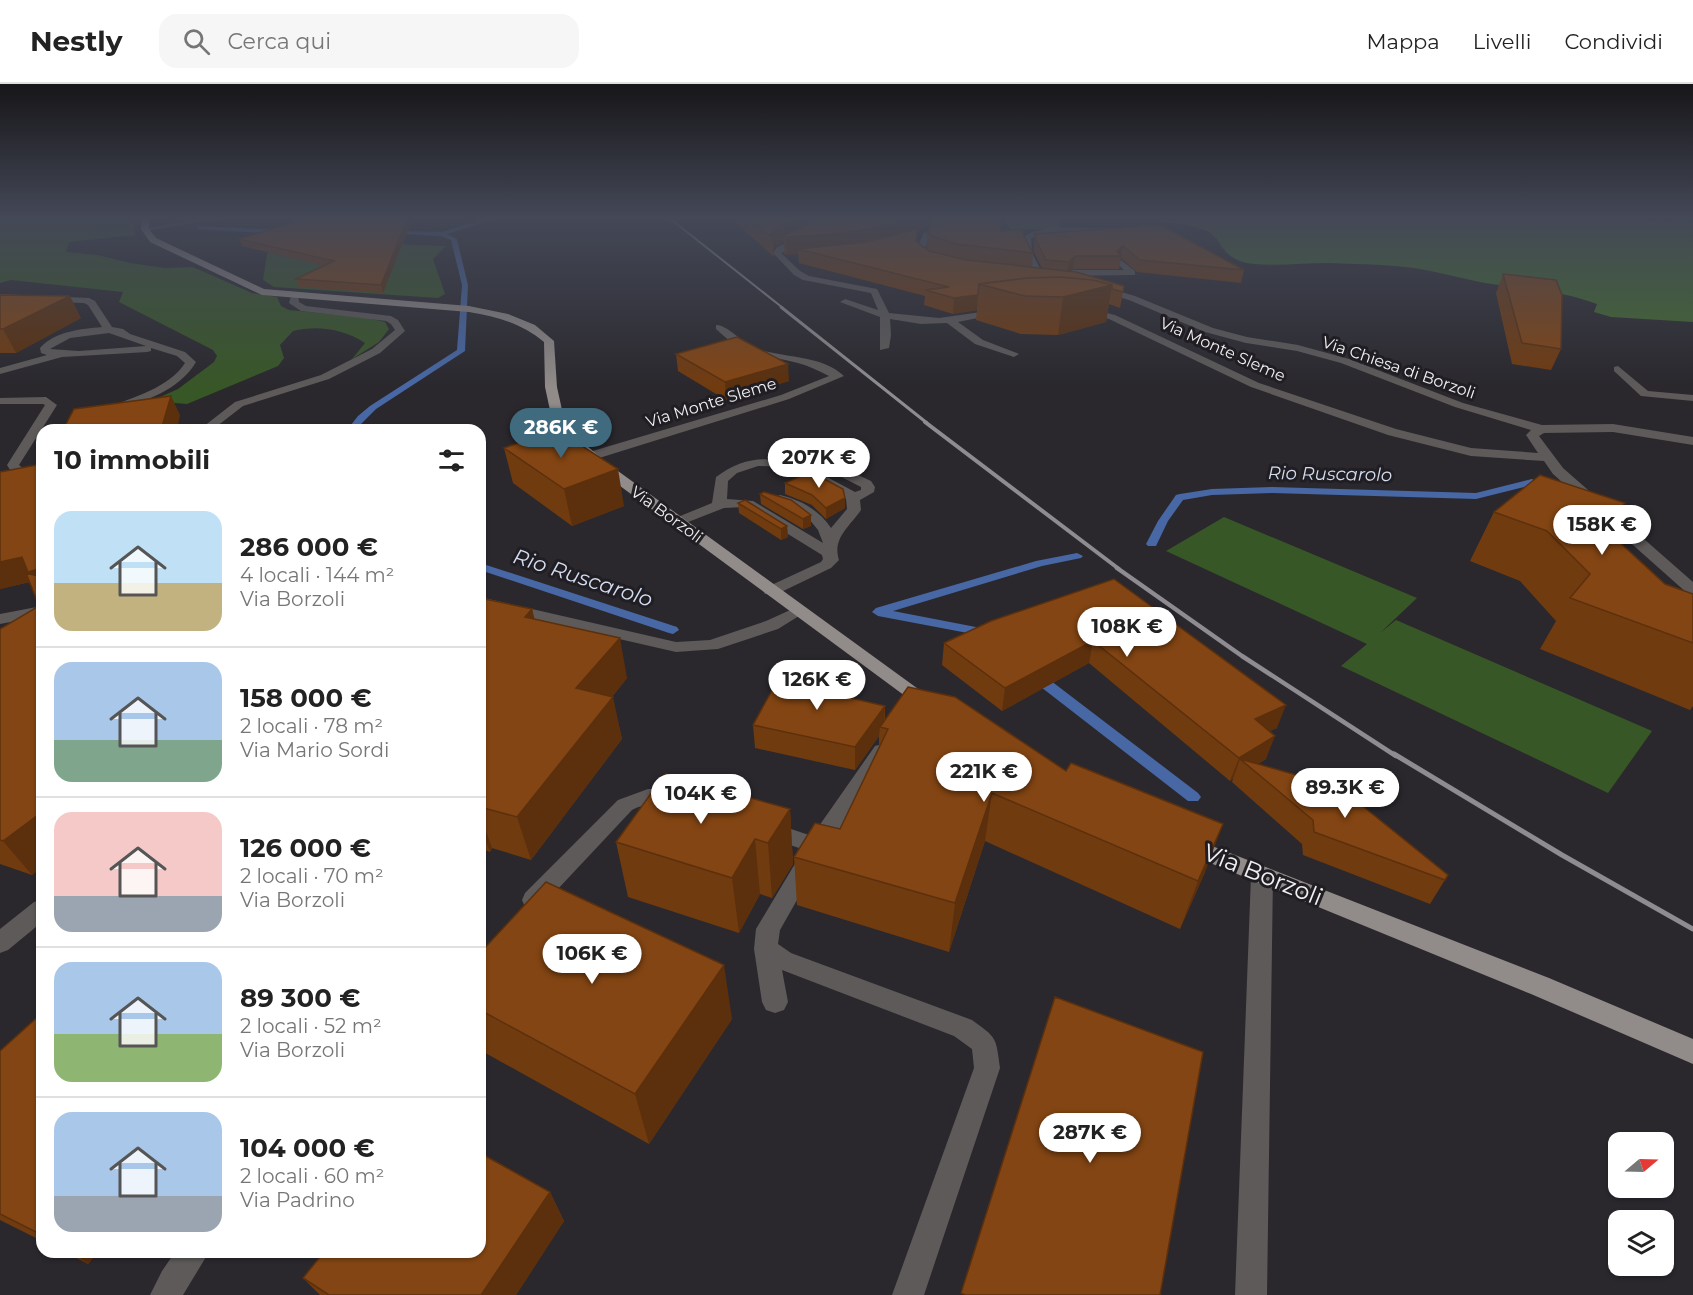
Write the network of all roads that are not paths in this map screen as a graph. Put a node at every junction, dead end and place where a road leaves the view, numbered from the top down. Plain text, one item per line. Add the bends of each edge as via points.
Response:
1 (221, 274) edge
2 (798, 274) edge
3 (1029, 274) edge
4 (295, 295) junction
5 (0, 297) edge
6 (845, 302) dead end
7 (1010, 309) edge
8 (1072, 309) edge
9 (883, 315) junction
10 (949, 320) junction
11 (719, 327) dead end
12 (109, 330) junction
13 (126, 336) junction
14 (884, 348) dead end
15 (96, 351) junction
16 (180, 354) junction
17 (1014, 354) dead end
18 (59, 355) junction
19 (1618, 369) dead end
20 (0, 371) edge
21 (1693, 398) edge
22 (0, 401) edge
23 (101, 414) edge
24 (38, 424) edge
25 (213, 424) edge
26 (36, 427) edge
27 (1541, 429) junction
28 (1693, 441) edge
29 (36, 444) edge
30 (19, 452) junction
31 (591, 456) junction
32 (1547, 457) junction
33 (805, 470) junction
34 (36, 479) edge
35 (853, 498) junction
36 (724, 504) junction
37 (678, 522) junction
38 (831, 542) junction
39 (831, 560) junction
40 (1693, 590) edge
41 (771, 591) junction
42 (486, 603) edge
43 (799, 611) junction
44 (36, 612) edge
45 (0, 619) edge
46 (918, 697) junction
47 (944, 715) edge
48 (905, 717) edge
49 (891, 737) edge
50 (687, 803) edge
51 (752, 824) edge
52 (1167, 837) edge
53 (817, 846) junction
54 (1262, 876) junction
55 (36, 914) edge
56 (519, 914) edge
57 (0, 944) edge
58 (766, 949) junction
59 (775, 1002) dead end
60 (1693, 1052) edge
61 (190, 1258) edge
62 (166, 1295) edge
63 (908, 1295) edge
64 (1251, 1295) edge

1 - 4 main road, Via Borzoli via 262,292
2 - 9 street via 874,291
3 - 27 street, Via Chiesa di Borzoli via 1075,281 1132,298 1209,330 1345,361 1459,405
4 - 25 street via 294,303 303,309 388,318 400,331 376,351 325,377 238,404
4 - 31 main road, Via Borzoli via 469,309 505,316 532,327 549,341 560,429
5 - 12 street via 86,300
6 - 9 street
7 - 10 street
8 - 32 street, Via Monte Sleme via 1112,317 1255,384 1392,432 1472,452
9 - 10 street via 915,322
9 - 14 street via 887,334
10 - 17 street via 978,342
11 - 31 street, Via Monte Sleme via 753,353 801,360 839,376 785,397
12 - 13 street
12 - 18 street via 69,335 45,348
13 - 15 street via 118,344
13 - 16 street
15 - 16 street via 136,348
15 - 18 street
16 - 23 street via 191,362 177,380
18 - 20 street
19 - 21 street via 1645,394
22 - 24 street via 46,400 51,405
26 - 30 street
27 - 28 street, Via Chiesa di Borzoli via 1613,428
27 - 32 street via 1532,435
29 - 30 street
30 - 34 street via 13,465 16,472
31 - 37 main road, Via Borzoli
32 - 40 street
33 - 35 street
33 - 35 street via 805,462 820,461 866,484 867,492
33 - 36 street via 785,462 738,467 721,480 720,501
35 - 38 street via 854,510
36 - 37 street
36 - 38 street via 765,495 789,502 816,517
36 - 39 street via 748,504 829,553
37 - 41 main road, Via Borzoli
38 - 39 street
39 - 41 street
41 - 43 main road, Via Borzoli
42 - 43 street via 676,647 712,645 772,625
43 - 46 main road, Via Borzoli
44 - 45 street
46 - 47 main road, Via Borzoli
46 - 48 street
49 - 53 street
50 - 56 street via 651,794 625,805
51 - 53 street
52 - 54 main road, Via Borzoli
53 - 58 street via 768,929
54 - 60 main road, Via Borzoli via 1540,986
54 - 64 street
55 - 57 street
58 - 59 street
58 - 63 street via 783,960 963,1028 984,1042 987,1068
61 - 62 street

